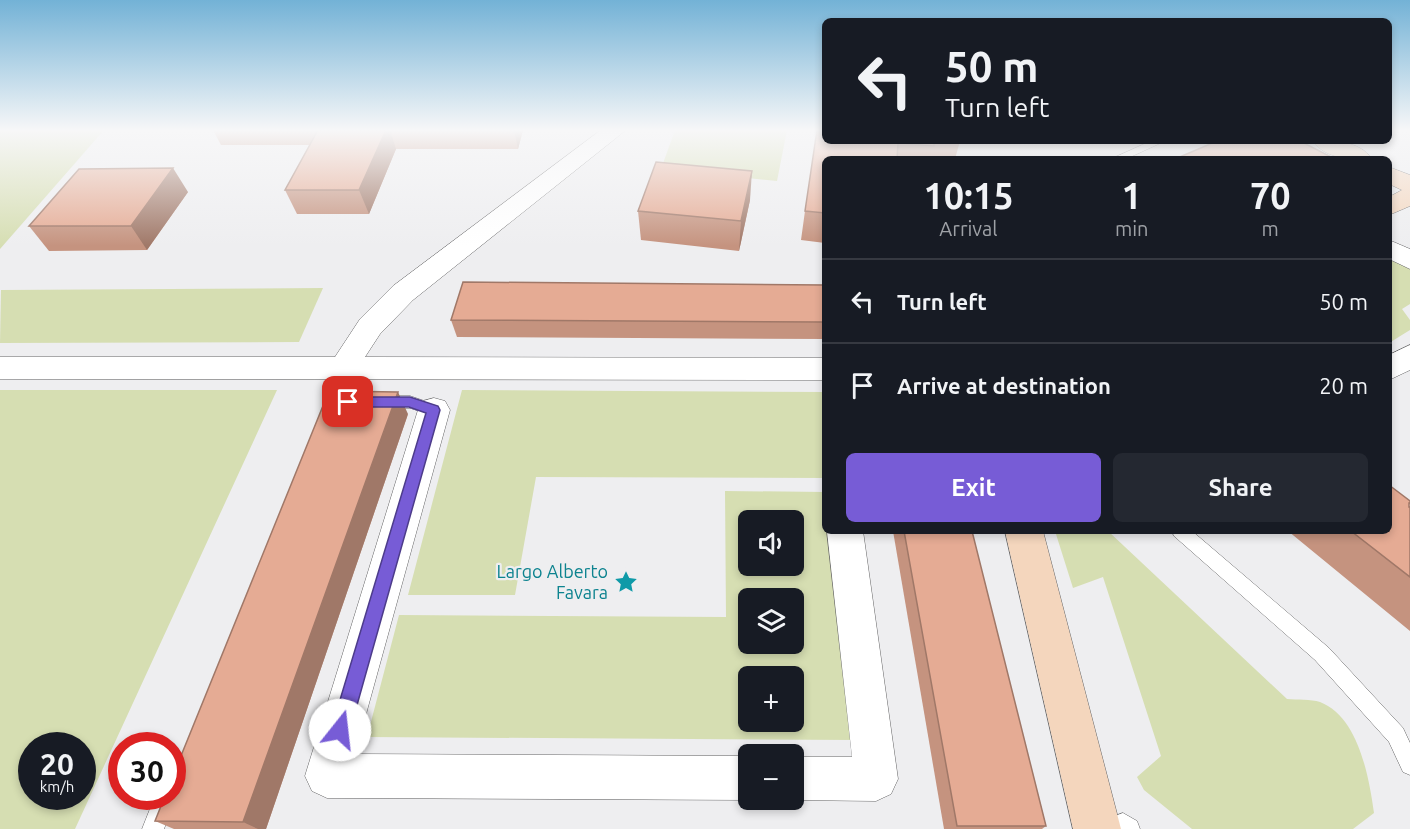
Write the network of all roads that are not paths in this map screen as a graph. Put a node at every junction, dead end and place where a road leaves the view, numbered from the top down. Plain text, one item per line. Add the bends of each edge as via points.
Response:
1 (565, 169) edge
2 (1392, 175) edge
3 (1410, 184) edge
4 (1410, 196) edge
5 (1392, 205) edge
6 (1392, 250) edge
7 (1410, 260) edge
8 (346, 366) junction
9 (0, 368) edge
10 (822, 369) edge
11 (362, 402) edge
12 (434, 410) joint
13 (845, 534) edge
14 (1025, 534) edge
15 (1183, 534) edge
16 (1410, 765) edge
17 (738, 778) edge
18 (804, 779) edge
19 (160, 810) edge
20 (1116, 828) edge
21 (153, 829) edge

1 - 8 street via 374,319 357,341
2 - 3 street
4 - 5 street
6 - 7 street
8 - 9 street
8 - 10 street
11 - 12 lane via 410,402
12 - 17 street via 327,776
13 - 18 street via 876,779
14 - 20 street
15 - 16 lane via 1322,654 1396,735
19 - 21 lane

